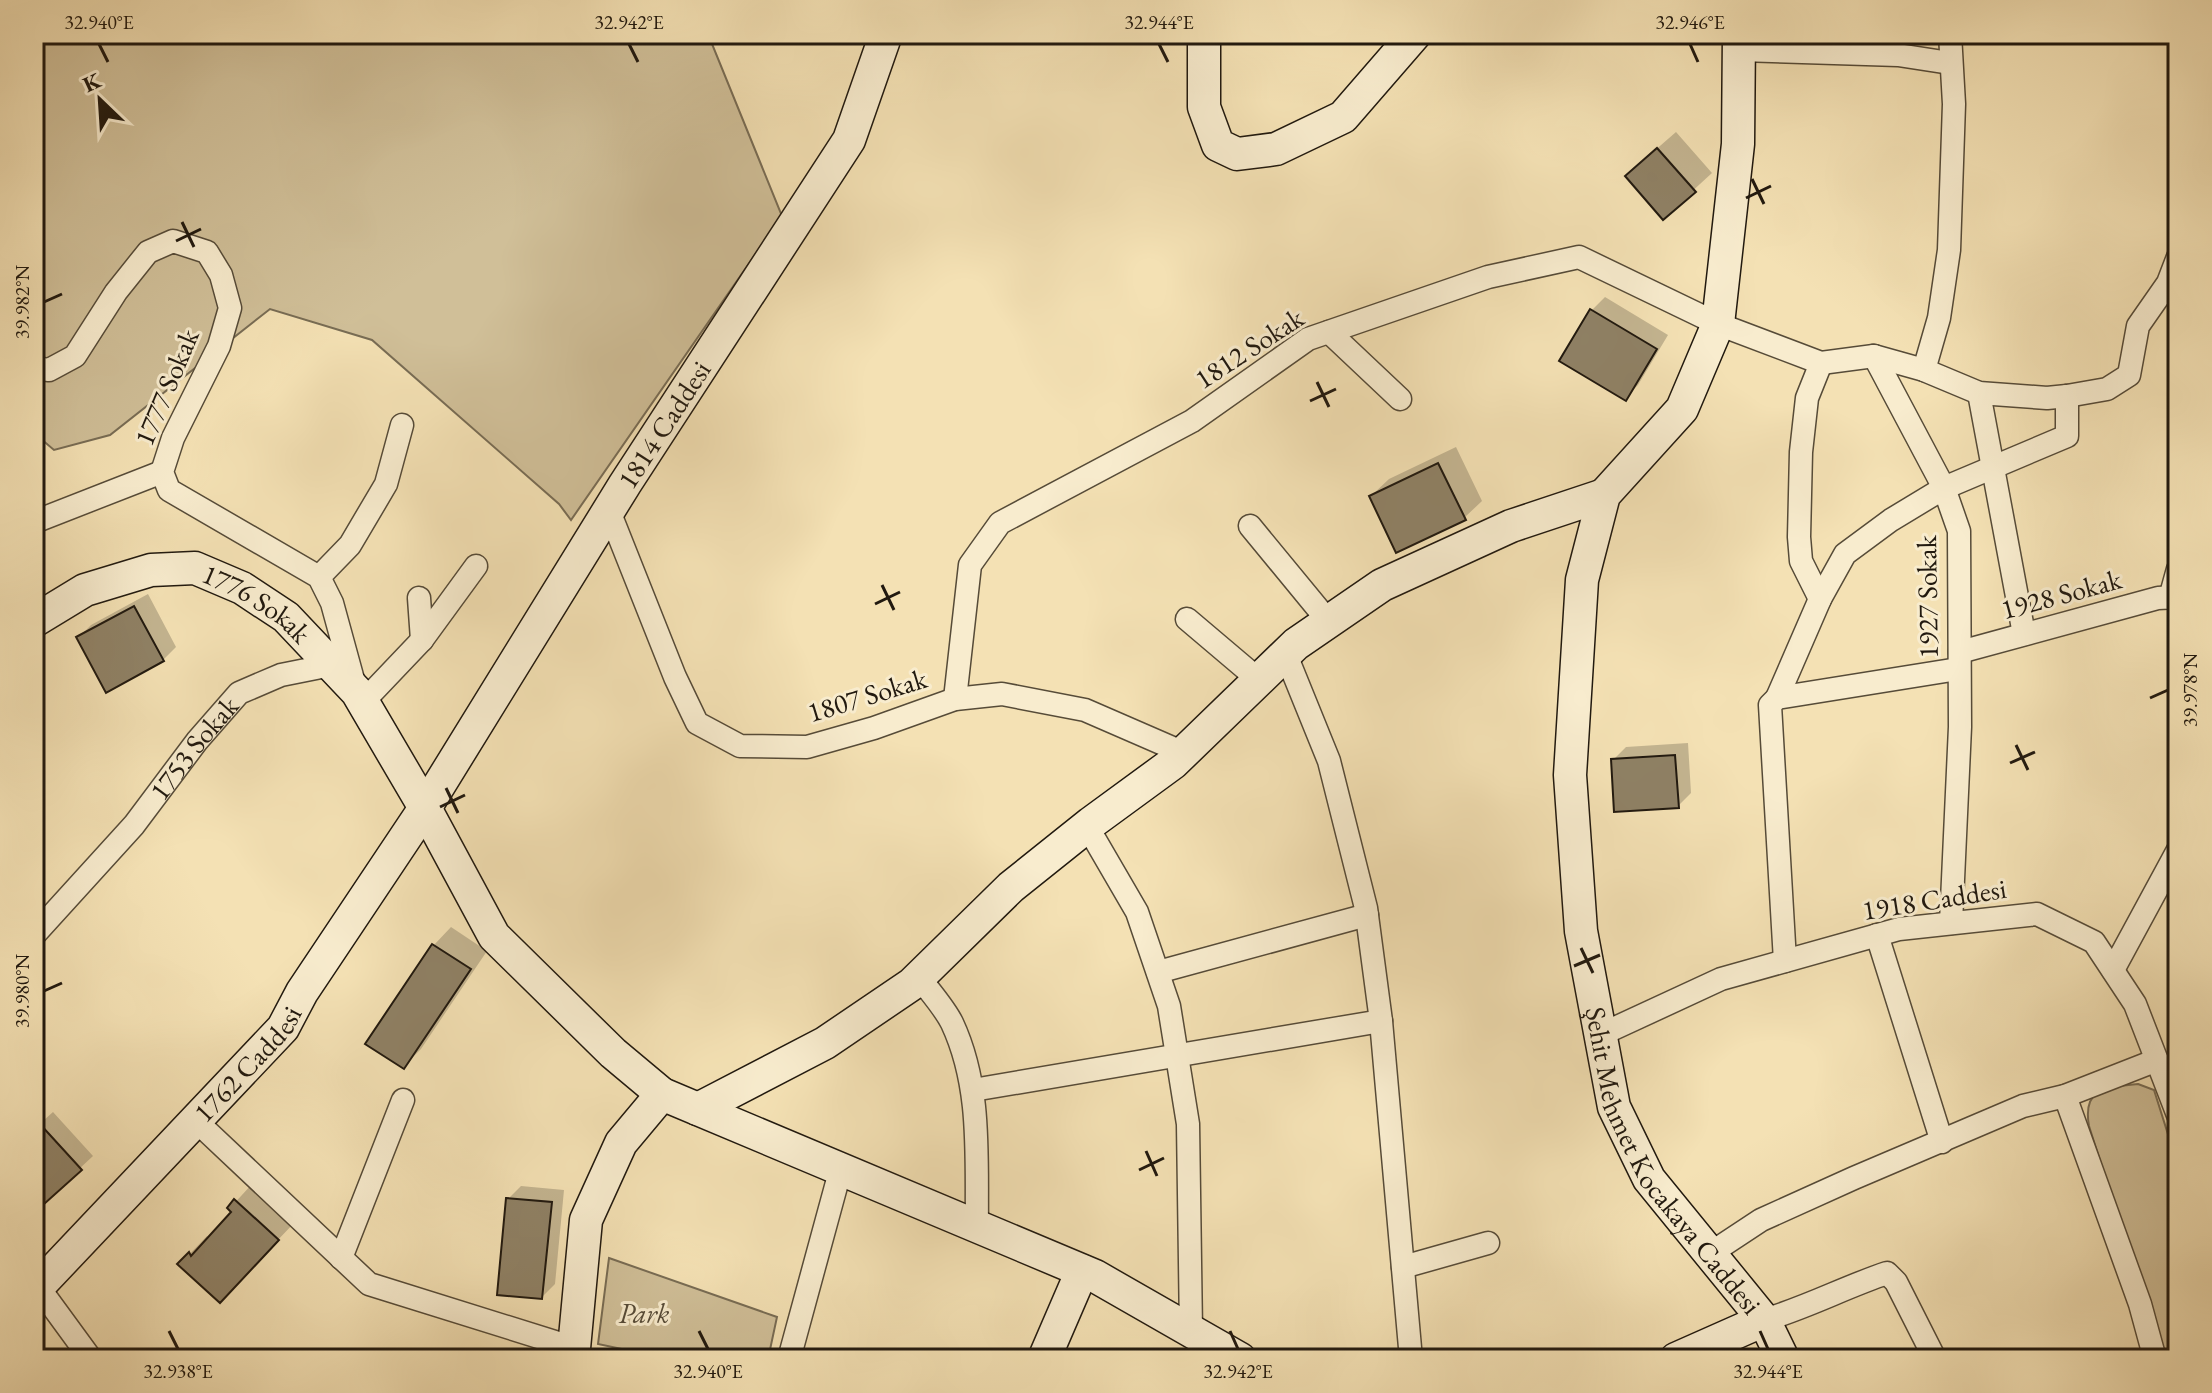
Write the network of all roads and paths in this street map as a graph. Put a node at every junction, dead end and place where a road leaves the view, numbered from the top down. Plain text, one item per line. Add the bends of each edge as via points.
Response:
1 (886, 34) edge
2 (1204, 34) edge
3 (1415, 34) edge
4 (1950, 34) edge
5 (1740, 42) edge
6 (1950, 63) junction
7 (2178, 257) edge
8 (1718, 324) junction
9 (1329, 332) junction
10 (1874, 356) junction
11 (1821, 363) junction
12 (34, 368) edge
13 (1924, 370) junction
14 (1979, 393) junction
15 (2067, 396) junction
16 (1400, 399) dead end
17 (402, 425) dead end
18 (1992, 466) junction
19 (162, 472) junction
20 (1944, 488) junction
21 (1604, 495) junction
22 (609, 511) junction
23 (34, 522) edge
24 (1250, 526) dead end
25 (476, 566) dead end
26 (2178, 569) edge
27 (319, 577) junction
28 (419, 598) dead end
29 (2174, 598) edge
30 (1820, 599) junction
31 (1187, 619) dead end
32 (34, 621) edge
33 (1329, 622) junction
34 (2024, 634) junction
35 (422, 640) junction
36 (1286, 655) junction
37 (1959, 661) junction
38 (331, 665) junction
39 (1259, 680) junction
40 (360, 697) junction
41 (1777, 698) junction
42 (955, 699) junction
43 (1184, 753) junction
44 (425, 808) junction
45 (1087, 826) junction
46 (2178, 850) edge
47 (1367, 915) junction
48 (1951, 923) junction
49 (34, 935) edge
50 (1877, 935) junction
51 (1785, 961) junction
52 (2113, 970) junction
53 (1158, 972) junction
54 (919, 977) junction
55 (1381, 1021) junction
56 (1600, 1035) junction
57 (1177, 1055) junction
58 (2157, 1060) junction
59 (973, 1090) junction
60 (662, 1094) junction
61 (2065, 1096) junction
62 (403, 1100) dead end
63 (698, 1109) junction
64 (2178, 1115) edge
65 (195, 1120) junction
66 (1942, 1142) junction
67 (841, 1168) junction
68 (977, 1226) junction
69 (1488, 1243) dead end
70 (1711, 1253) junction
71 (341, 1258) junction
72 (1403, 1267) junction
73 (1082, 1271) junction
74 (36, 1286) edge
75 (1764, 1320) junction
76 (1191, 1331) junction
77 (574, 1354) edge
78 (91, 1359) edge
79 (789, 1359) edge
80 (1044, 1359) edge
81 (1240, 1359) edge
82 (1411, 1359) edge
83 (1676, 1359) edge
84 (1783, 1359) edge
85 (1935, 1359) edge
86 (2155, 1359) edge

1 - 22 street, 1814 Caddesi via 849,140
2 - 3 street via 1204,107 1218,145 1237,154 1276,149 1343,117
4 - 6 street
5 - 6 street
5 - 8 street, Şehit Mehmet Kocakaya Caddesi via 1738,144
6 - 13 street via 1954,104 1949,250 1939,318
7 - 15 street via 2168,283 2138,326 2129,375 2107,389
8 - 9 street, 1812 Sokak via 1579,257 1488,277
8 - 11 street
8 - 21 street, Şehit Mehmet Kocakaya Caddesi via 1682,409
9 - 16 street
9 - 42 street, 1812 Sokak via 1308,339 1192,421 1000,523 970,565
10 - 11 street
10 - 13 street
10 - 20 street, 1927 Sokak
11 - 30 street via 1807,398 1799,537 1801,561
12 - 19 street, 1777 Sokak via 49,370 75,356 148,252 173,241 207,252 221,275 230,308 219,346
13 - 14 street
14 - 15 street
14 - 18 street
15 - 18 street via 2067,436
17 - 27 street via 386,484 350,545
18 - 20 street
18 - 34 street
19 - 23 street
19 - 27 street, 1777 Sokak via 169,490
20 - 30 street via 1845,554
20 - 37 street, 1927 Sokak via 1959,531
21 - 33 street via 1496,532 1382,585
21 - 56 street, Şehit Mehmet Kocakaya Caddesi via 1582,580 1570,775 1581,931
22 - 42 street, 1807 Sokak via 697,723 740,746 807,747
22 - 44 street, 1814 Caddesi
24 - 33 street
25 - 35 street
26 - 29 street
27 - 40 street
28 - 35 street
29 - 34 street, 1928 Sokak
30 - 41 street
31 - 39 street
32 - 38 street, 1776 Sokak via 85,590 151,570 195,568 242,588 286,617
33 - 36 street
34 - 37 street, 1928 Sokak
35 - 40 street
36 - 39 street
36 - 47 street via 1329,761
37 - 41 street, 1928 Sokak
37 - 48 street, 1927 Sokak
38 - 40 street
38 - 49 street, 1753 Sokak via 281,675 239,693 134,825
39 - 43 street
40 - 44 street
41 - 51 street via 1770,714
42 - 43 street, 1807 Sokak via 1002,694 1085,710
43 - 45 street
44 - 60 street via 494,936
44 - 65 street, 1762 Caddesi via 283,1028
45 - 53 street via 1137,912
45 - 54 street via 1011,887
46 - 52 street
47 - 53 street
47 - 55 street
48 - 50 street, 1918 Caddesi
48 - 52 street, 1918 Caddesi via 2037,914 2094,942
50 - 51 street, 1918 Caddesi
50 - 66 street
51 - 56 street, 1918 Caddesi via 1721,979
52 - 58 street, 1918 Caddesi via 2135,1004
53 - 57 street
54 - 59 street via 951,1022
54 - 63 street via 825,1043
55 - 57 street
55 - 72 street
56 - 70 street, Şehit Mehmet Kocakaya Caddesi via 1614,1107 1649,1179
57 - 59 street
57 - 76 street via 1188,1124
58 - 61 street
58 - 64 street, 1918 Caddesi
59 - 68 street
60 - 63 street
60 - 77 street via 621,1143 586,1220
61 - 66 street via 2023,1106
61 - 86 street
62 - 71 street
63 - 67 street
65 - 71 street
65 - 74 street, 1762 Caddesi
66 - 70 street via 1761,1220
67 - 68 street
67 - 79 street
68 - 73 street
69 - 72 street
70 - 75 street, Şehit Mehmet Kocakaya Caddesi
71 - 77 street via 369,1284
72 - 82 street
73 - 76 street
73 - 80 street
74 - 78 street
75 - 83 street
75 - 84 street, Şehit Mehmet Kocakaya Caddesi
75 - 85 street via 1887,1273
76 - 81 street

